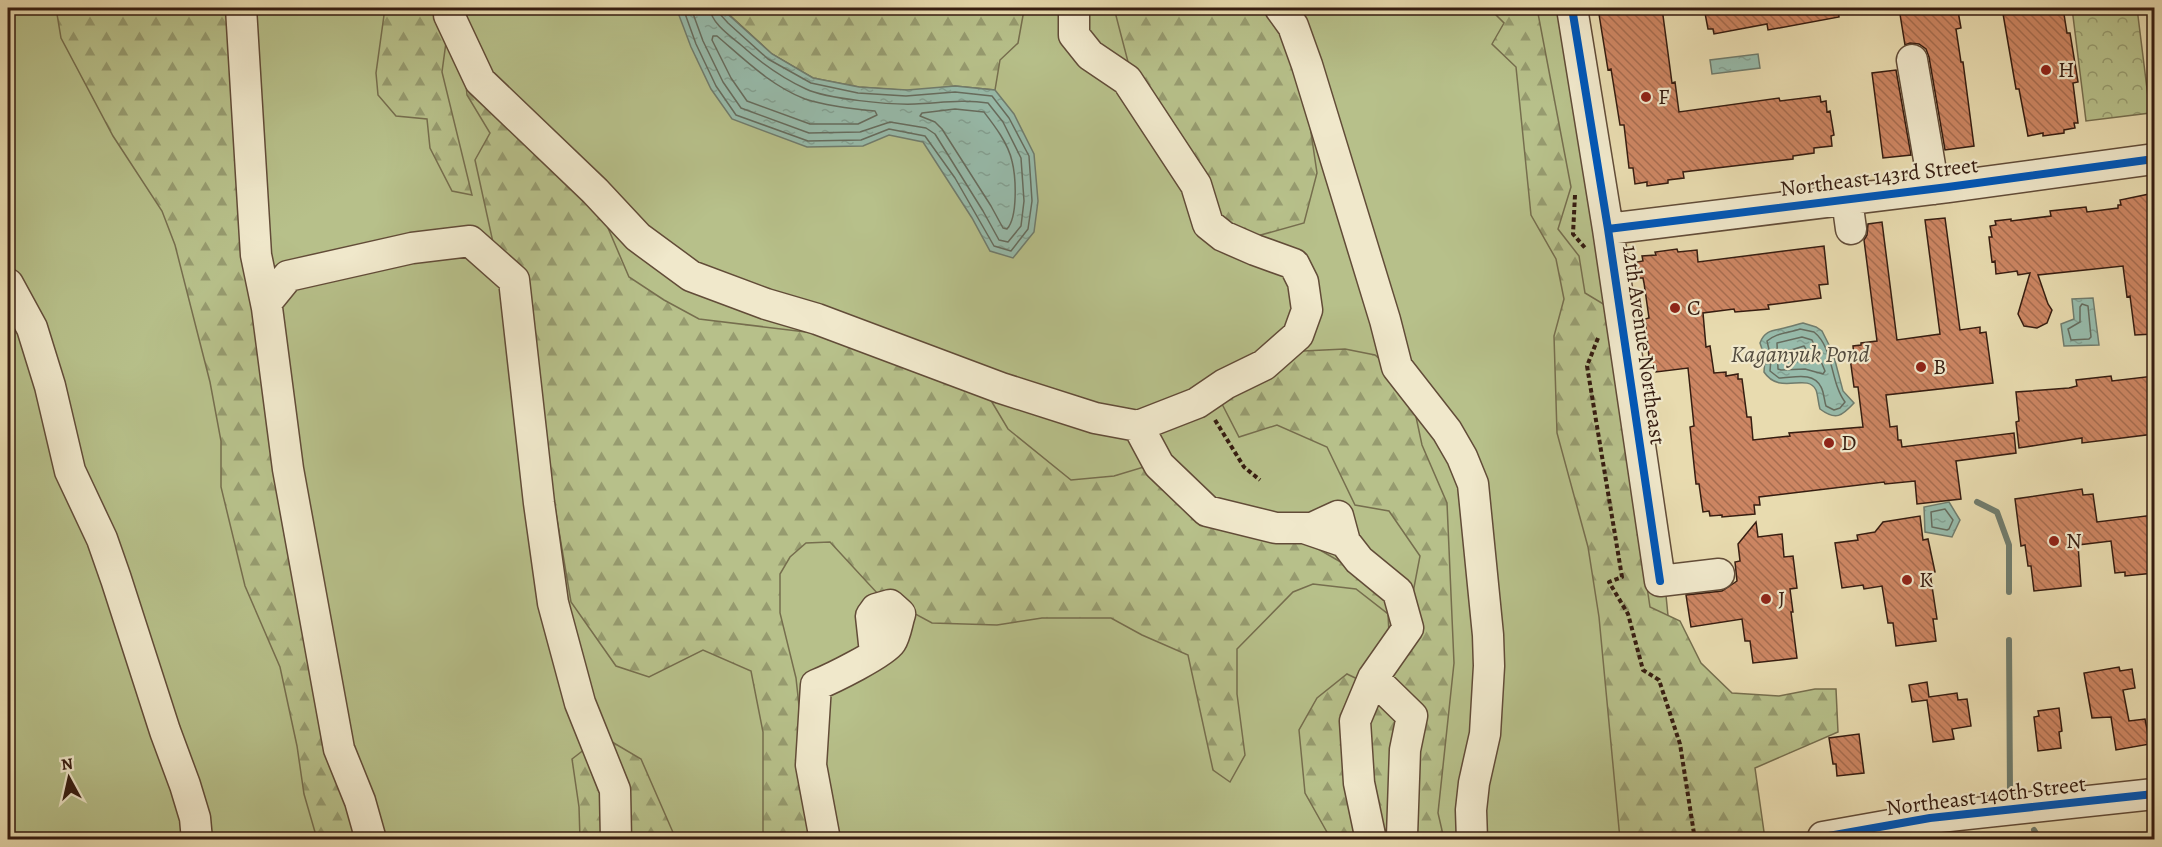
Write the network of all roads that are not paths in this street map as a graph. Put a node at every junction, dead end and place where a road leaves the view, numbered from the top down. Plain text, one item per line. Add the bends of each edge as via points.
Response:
1 (241, 8) edge
2 (450, 8) edge
3 (1280, 8) edge
4 (1572, 8) edge
5 (1074, 17) edge
6 (1912, 60) dead end
7 (2154, 159) edge
8 (1944, 195) junction
9 (1846, 200) junction
10 (1608, 229) junction
11 (1851, 229) dead end
12 (8, 285) edge
13 (266, 303) junction
14 (1138, 426) junction
15 (1719, 574) dead end
16 (875, 653) dead end
17 (1373, 678) junction
18 (2154, 794) edge
19 (1823, 837) dead end
20 (197, 840) edge
21 (371, 840) edge
22 (616, 840) edge
23 (825, 840) edge
24 (1371, 840) edge
25 (1404, 840) edge
26 (1472, 840) edge

1 - 13 street via 256,255
2 - 14 street via 449,15 480,81 638,237 691,276 1001,388 1095,418
3 - 26 street via 1293,26 1307,65 1397,367 1447,431 1473,484 1489,666 1485,734 1471,810
4 - 10 street, 12th Avenue Northeast
5 - 14 street via 1090,55 1127,80 1196,185 1208,224 1223,236 1294,264 1303,282 1307,310 1298,335 1264,365 1203,399
6 - 8 street
7 - 8 street, Northeast 143rd Street
8 - 9 street, Northeast 143rd Street
9 - 10 street, Northeast 143rd Street
9 - 11 street
10 - 15 street, 12th Avenue Northeast via 1660,581
12 - 20 street via 32,328 70,471 116,579 186,785
13 - 21 street via 288,469 339,749
13 - 22 street via 288,276 411,248 470,241 514,280 553,603 580,703 615,790
14 - 17 street via 1158,465 1207,511 1275,528 1311,528 1338,516 1345,542 1359,560 1398,592 1408,628
16 - 23 street via 816,686 811,765
17 - 24 street via 1355,721 1359,783
17 - 25 street via 1412,716 1406,750
18 - 19 street, Northeast 140th Street via 1930,818

